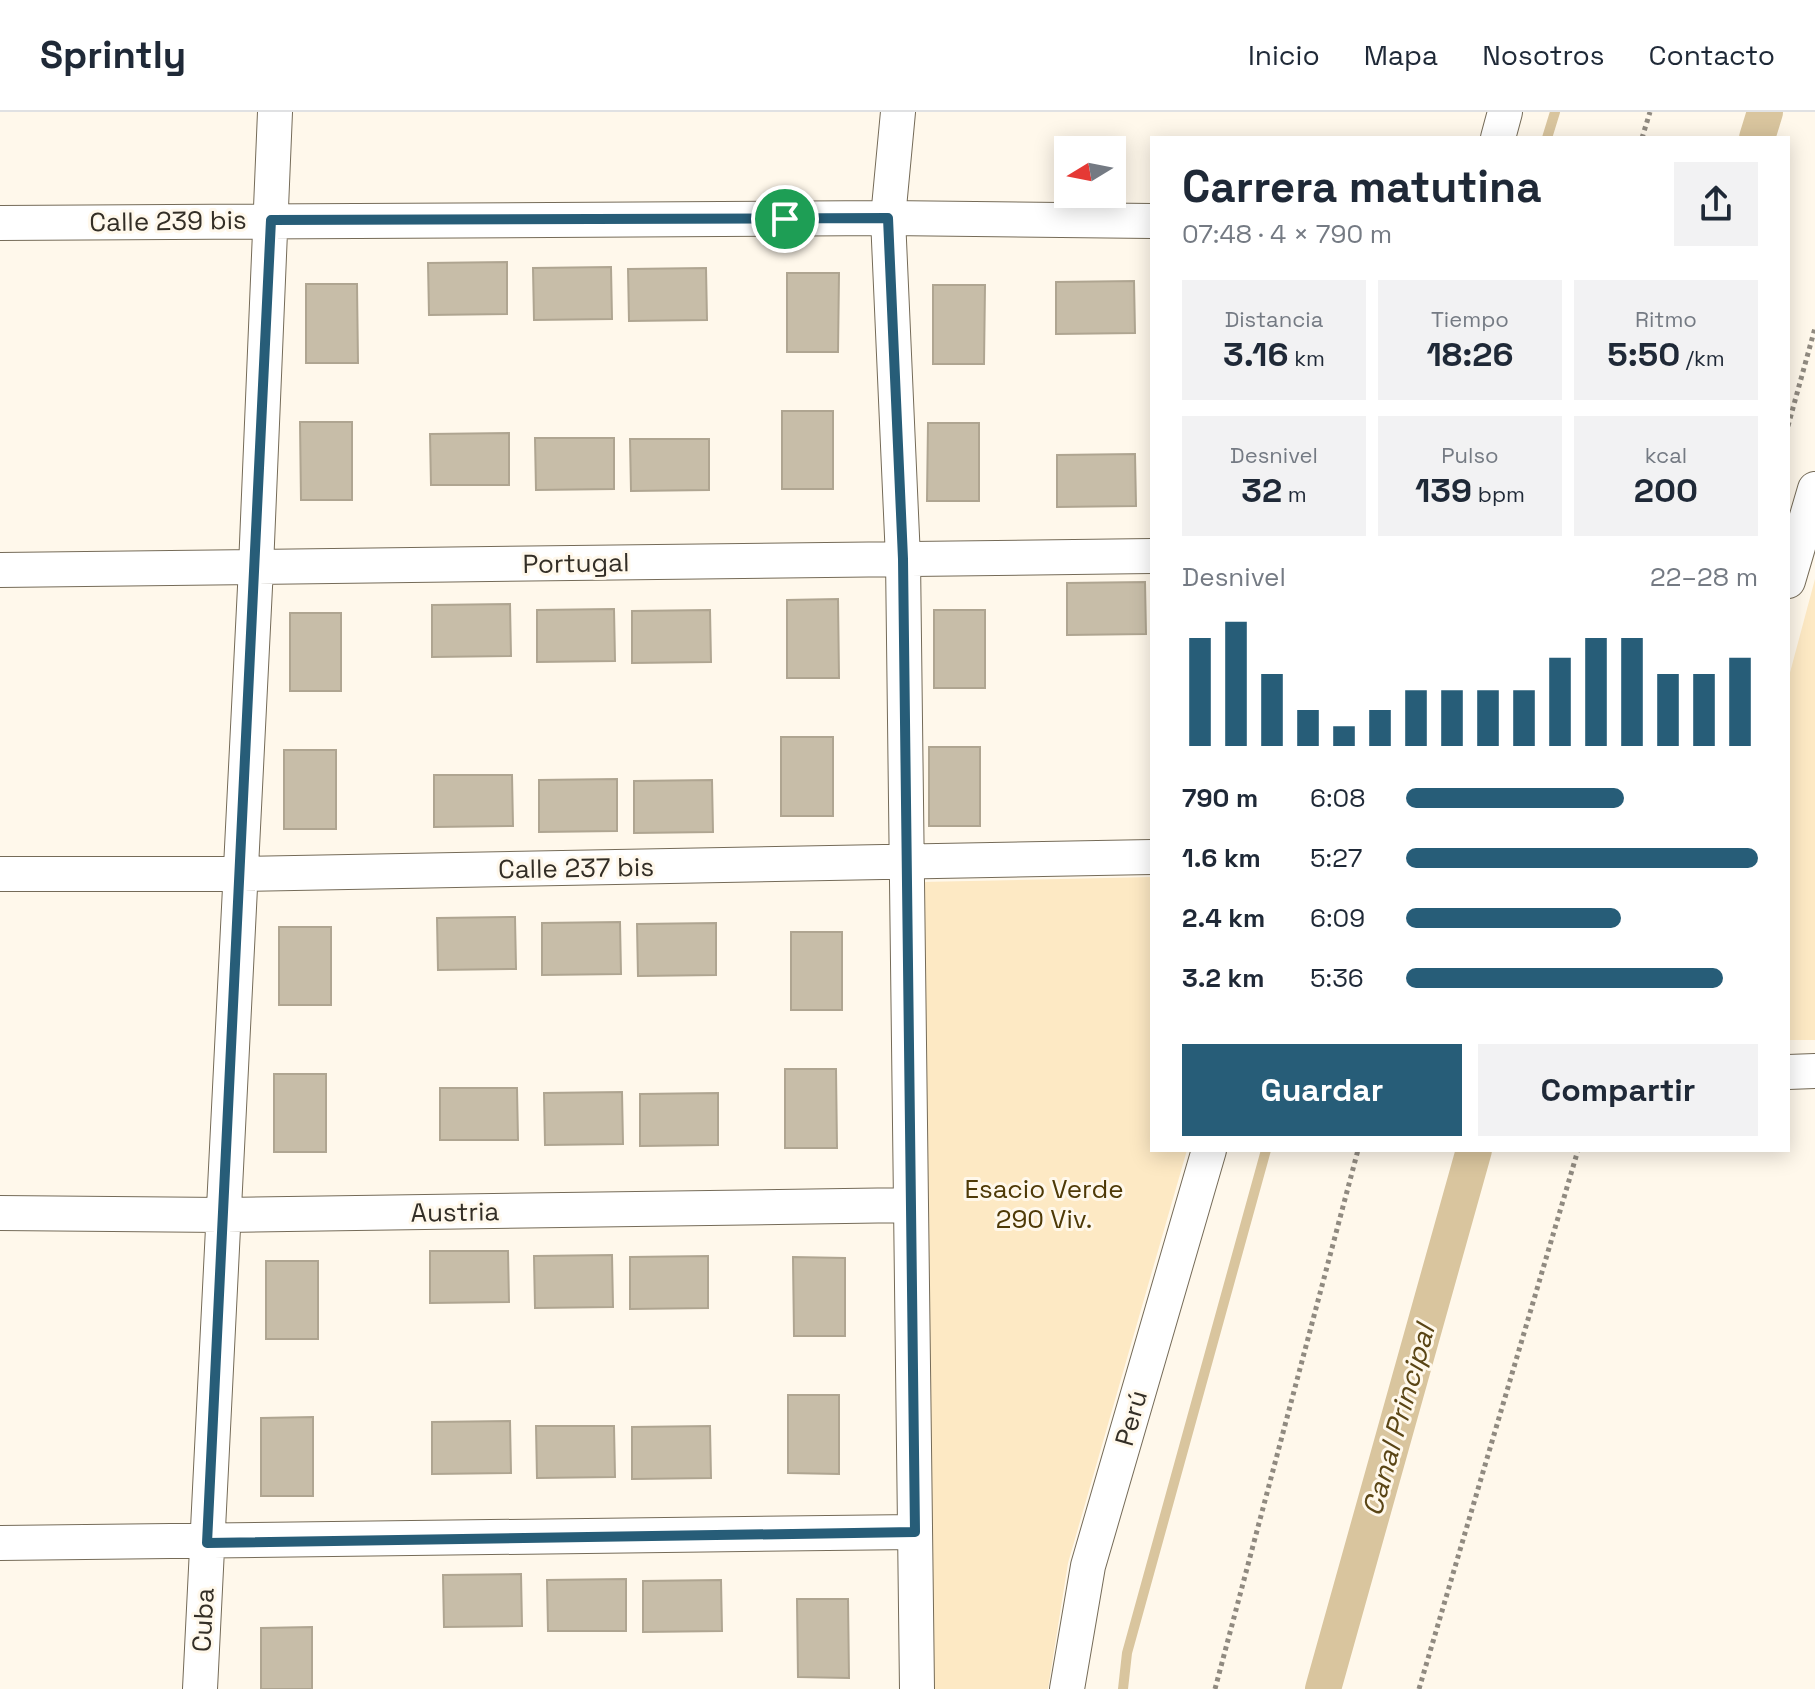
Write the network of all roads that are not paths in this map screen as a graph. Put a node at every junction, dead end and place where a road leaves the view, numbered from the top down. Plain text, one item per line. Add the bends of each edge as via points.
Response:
1 (275, 112) edge
2 (898, 112) edge
3 (1505, 112) edge
4 (1499, 136) edge
5 (888, 218) junction
6 (271, 220) junction
7 (1150, 221) edge
8 (0, 223) edge
9 (1815, 489) edge
10 (1150, 556) edge
11 (903, 559) junction
12 (256, 567) junction
13 (0, 570) edge
14 (1790, 574) edge
15 (1150, 857) edge
16 (905, 862) junction
17 (0, 874) edge
18 (241, 874) junction
19 (1815, 1071) edge
20 (1790, 1072) edge
21 (1208, 1152) edge
22 (911, 1205) junction
23 (0, 1213) edge
24 (224, 1215) junction
25 (915, 1532) junction
26 (0, 1543) edge
27 (207, 1543) junction
28 (200, 1689) edge
29 (917, 1689) edge
30 (1067, 1689) edge

1 - 6 street, Cuba
2 - 5 street
3 - 4 street
5 - 6 street, Calle 239 bis
5 - 7 street, Calle 239 bis
5 - 11 street
6 - 8 street, Calle 239 bis
6 - 12 street, Cuba
9 - 14 street
10 - 11 street, Portugal
11 - 12 street, Portugal
11 - 16 street
12 - 13 street, Portugal
12 - 18 street, Cuba
15 - 16 street, Calle 237 bis
16 - 18 street, Calle 237 bis
16 - 22 street
17 - 18 street, Calle 237 bis
18 - 24 street, Cuba
19 - 20 street
21 - 30 street, Perú via 1088,1566
22 - 24 street, Austria
22 - 25 street
23 - 24 street, Austria
24 - 27 street, Cuba
25 - 27 street
25 - 29 street
26 - 27 street
27 - 28 street, Cuba

